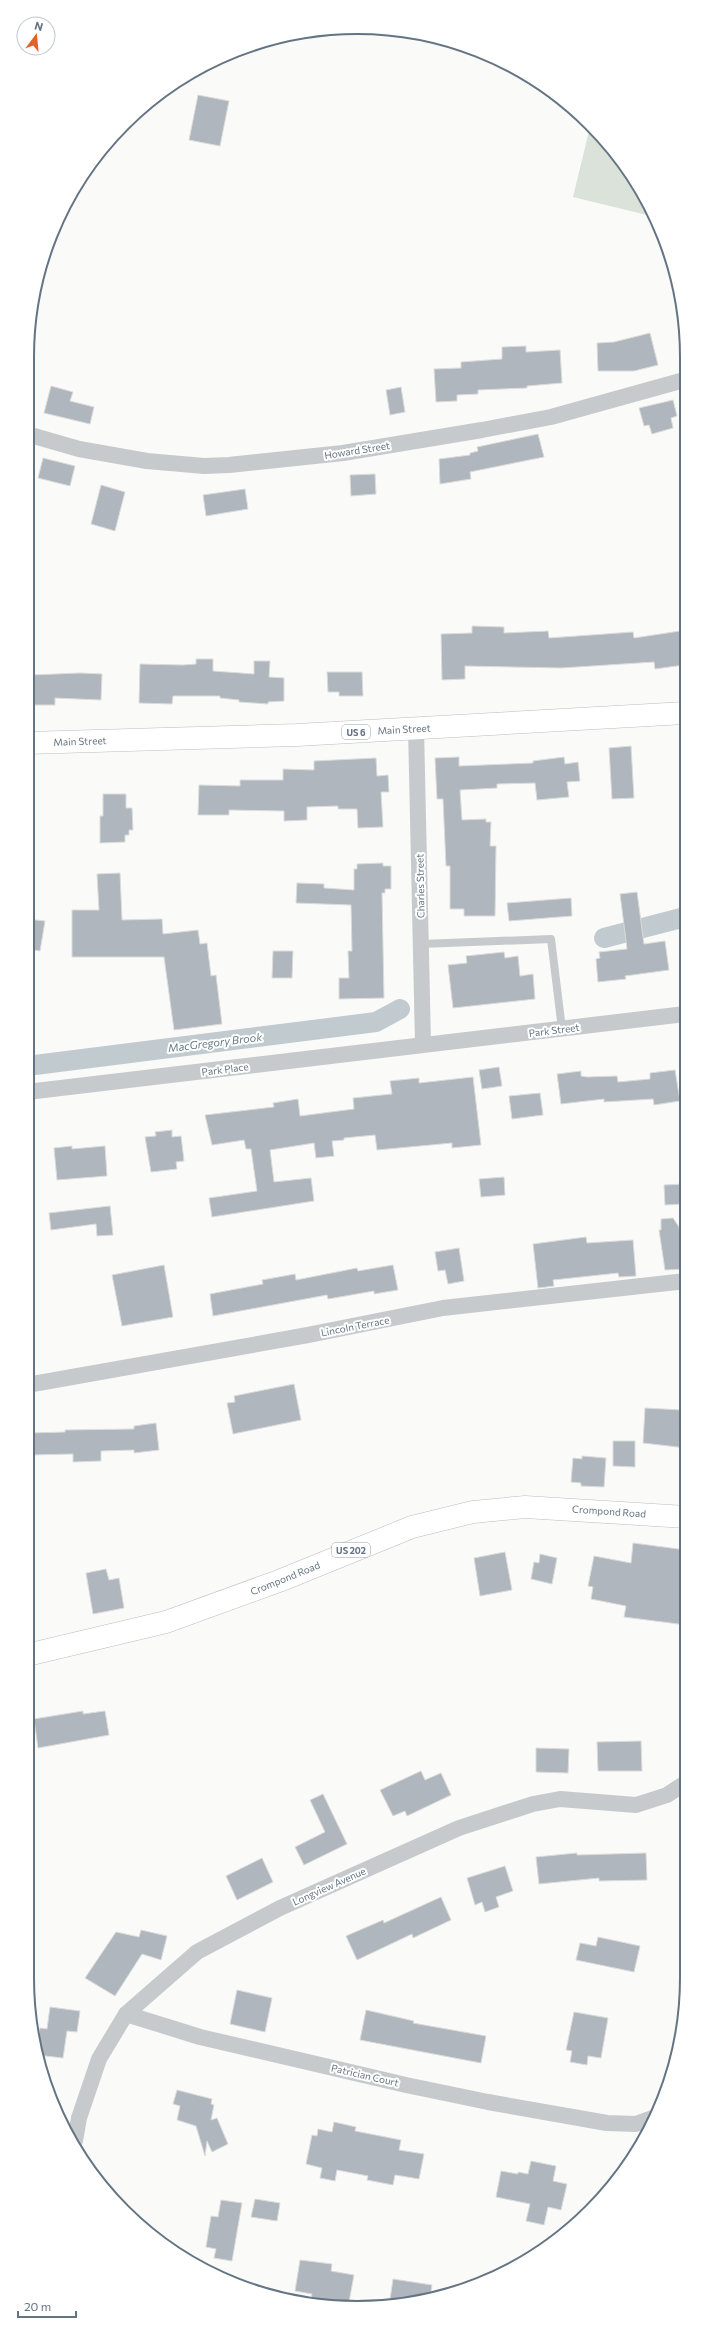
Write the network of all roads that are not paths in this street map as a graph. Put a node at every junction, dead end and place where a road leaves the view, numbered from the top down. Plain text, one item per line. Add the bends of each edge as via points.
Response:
1 (680, 381) edge
2 (34, 436) edge
3 (680, 713) edge
4 (416, 728) junction
5 (34, 743) edge
6 (421, 944) junction
7 (680, 1015) edge
8 (562, 1029) junction
9 (423, 1044) junction
10 (34, 1091) edge
11 (680, 1282) edge
12 (34, 1384) edge
13 (680, 1516) edge
14 (34, 1652) edge
15 (680, 1787) edge
16 (126, 2014) junction
17 (648, 2120) edge
18 (76, 2137) edge

1 - 2 street, Howard Street via 551,416 482,430 343,454 229,465 204,466 147,461 79,449
3 - 4 main road, Main Street / US 6
4 - 5 main road, Main Street / US 6 via 297,735
4 - 6 street, Charles Street
6 - 8 lane via 551,939
6 - 9 street, Charles Street
7 - 8 street, Park Street
8 - 9 street, Park Street
9 - 10 street, Park Place
11 - 12 street, Lincoln Terrace via 443,1308
13 - 14 main road, Crompond Road / US 202 via 525,1507 473,1512 412,1527 279,1581 166,1622
15 - 16 street, Longview Avenue via 667,1795 636,1805 560,1799 533,1804 459,1828 280,1908 197,1952
16 - 17 street, Patrician Court via 200,2037 406,2085 607,2123 636,2124
16 - 18 street, Longview Avenue via 99,2059 79,2118

